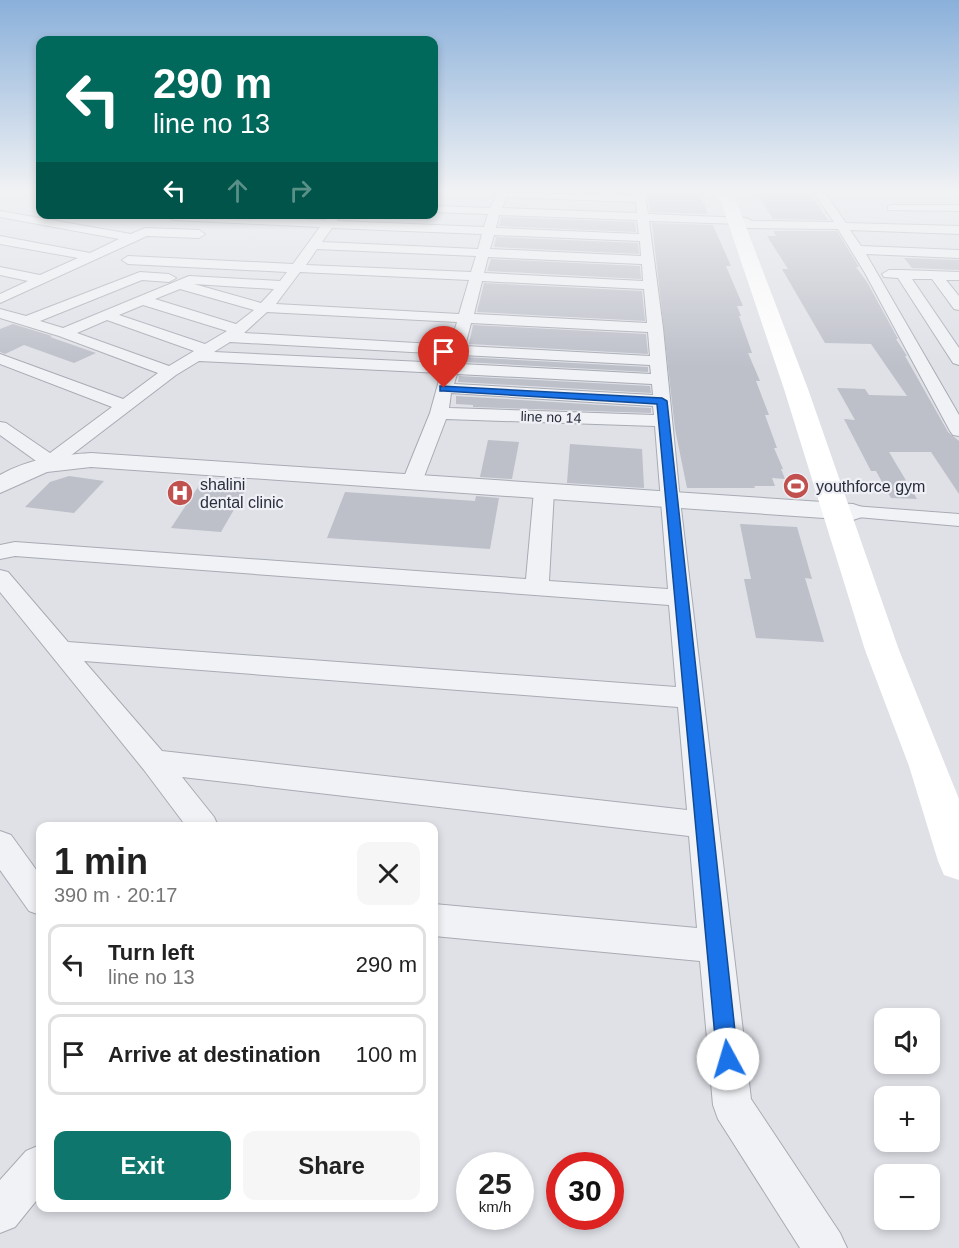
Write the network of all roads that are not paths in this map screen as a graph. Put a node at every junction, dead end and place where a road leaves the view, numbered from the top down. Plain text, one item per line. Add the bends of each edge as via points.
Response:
1 (61, 251) edge
2 (107, 251) edge
3 (214, 251) edge
4 (308, 251) edge
5 (360, 251) edge
6 (360, 251) edge
7 (360, 251) edge
8 (440, 251) edge
9 (461, 251) edge
10 (486, 251) edge
11 (586, 251) edge
12 (701, 251) edge
13 (754, 251) edge
14 (858, 251) edge
15 (882, 251) edge
16 (959, 255) edge
17 (92, 257) junction
18 (128, 260) dead end
19 (0, 271) edge
20 (872, 273) junction
21 (902, 274) junction
22 (936, 275) junction
23 (959, 276) edge
24 (478, 278) junction
25 (43, 280) junction
26 (184, 282) junction
27 (308, 283) dead end
28 (282, 288) junction
29 (651, 296) edge
30 (0, 299) edge
31 (143, 300) junction
32 (959, 306) edge
33 (264, 308) junction
34 (0, 313) edge
35 (106, 315) junction
36 (27, 321) junction
37 (237, 329) junction
38 (390, 330) dead end
39 (64, 333) junction
40 (912, 344) junction
41 (953, 345) edge
42 (456, 351) junction
43 (201, 353) junction
44 (0, 359) edge
45 (959, 360) edge
46 (450, 369) junction
47 (170, 372) junction
48 (444, 388) junction
49 (126, 406) junction
50 (439, 413) junction
51 (0, 427) edge
52 (959, 431) edge
53 (50, 462) junction
54 (412, 482) junction
55 (0, 486) edge
56 (544, 491) junction
57 (670, 500) junction
58 (845, 512) junction
59 (959, 520) edge
60 (0, 552) edge
61 (0, 577) edge
62 (537, 587) junction
63 (680, 598) junction
64 (61, 650) junction
65 (691, 698) junction
66 (154, 762) junction
67 (959, 807) edge
68 (200, 822) edge
69 (704, 825) junction
70 (0, 846) edge
71 (959, 861) edge
72 (36, 895) edge
73 (438, 920) edge
74 (716, 946) junction
75 (36, 1170) edge
76 (0, 1212) edge
77 (825, 1248) edge

1 - 17 street
2 - 17 street
3 - 18 street
4 - 28 street
5 - 24 street
6 - 24 street
7 - 24 street
8 - 24 street
9 - 24 street
10 - 24 street
11 - 29 street
12 - 29 street
13 - 58 main road
14 - 20 street
15 - 16 street
17 - 25 street
19 - 25 street
20 - 21 street
20 - 40 street
21 - 22 street
21 - 41 street
22 - 23 street
22 - 32 street
24 - 28 street
24 - 29 street
24 - 29 street
24 - 29 street
24 - 29 street
24 - 29 street
24 - 29 street
24 - 33 street
24 - 42 street
25 - 30 street
26 - 28 street
26 - 31 street
26 - 33 street
26 - 36 street via 140,276
27 - 28 street
28 - 33 street
29 - 42 street
29 - 46 street
29 - 48 street
29 - 50 street, line no 14
29 - 57 street
31 - 35 street
31 - 37 street
33 - 37 street
34 - 36 street
35 - 39 street
35 - 43 street
36 - 39 street
37 - 38 street
37 - 42 street
37 - 43 street
39 - 47 street
40 - 41 street
40 - 52 street
41 - 45 street
42 - 46 street
43 - 46 street
43 - 47 street
44 - 49 street
46 - 48 street
47 - 49 street
48 - 50 street
49 - 53 street
50 - 54 street
51 - 53 street
53 - 54 street via 91,460
53 - 55 street via 16,474
54 - 56 street
56 - 57 street
56 - 62 street
57 - 58 street
57 - 63 street
58 - 59 street
58 - 67 main road
58 - 71 main road via 882,650 928,766
60 - 62 street via 15,549
61 - 64 street
62 - 63 street
63 - 65 street
64 - 65 street
64 - 66 street
65 - 69 street
66 - 68 street
66 - 69 street
69 - 74 street
70 - 72 street
73 - 74 street
74 - 77 street via 732,1105
75 - 76 street

